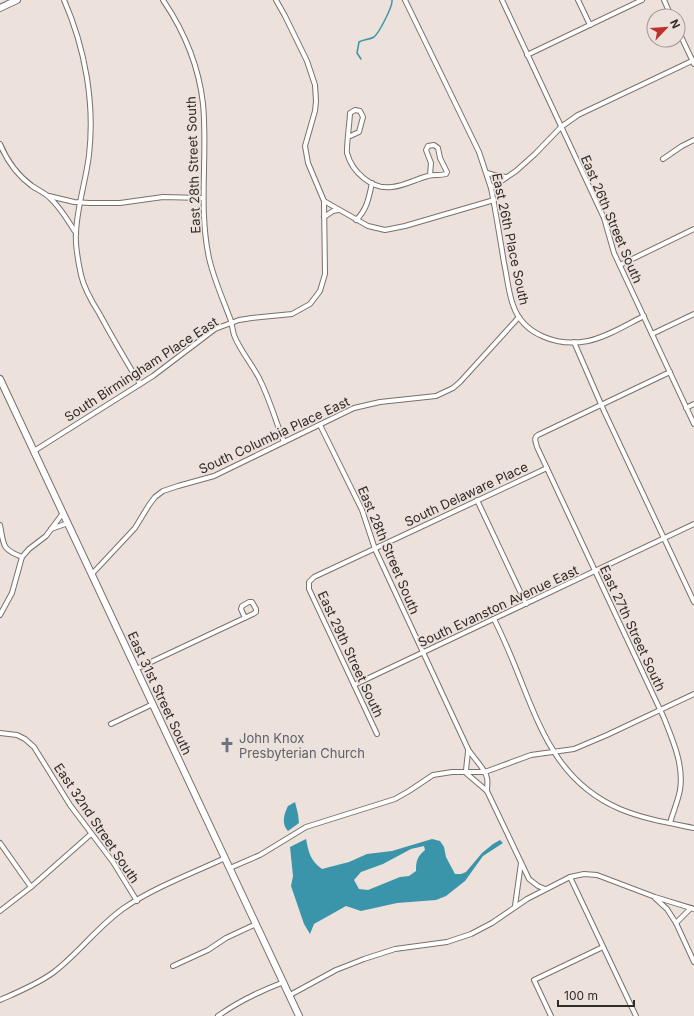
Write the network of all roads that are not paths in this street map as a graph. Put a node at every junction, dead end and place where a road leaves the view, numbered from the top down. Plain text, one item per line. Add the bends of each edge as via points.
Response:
1 (17, 0) edge
2 (64, 0) edge
3 (163, 0) edge
4 (276, 0) edge
5 (405, 0) edge
6 (502, 0) edge
7 (578, 0) edge
8 (642, 0) edge
9 (0, 8) edge
10 (590, 25) junction
11 (686, 46) edge
12 (527, 55) junction
13 (694, 62) edge
14 (561, 126) junction
15 (348, 137) junction
16 (694, 140) edge
17 (0, 144) edge
18 (663, 159) dead end
19 (487, 173) junction
20 (430, 175) junction
21 (506, 177) junction
22 (372, 184) junction
23 (491, 188) junction
24 (49, 196) junction
25 (202, 198) junction
26 (494, 200) junction
27 (324, 201) junction
28 (81, 203) junction
29 (338, 210) junction
30 (324, 217) junction
31 (356, 220) junction
32 (694, 229) edge
33 (76, 233) junction
34 (620, 265) junction
35 (694, 314) edge
36 (644, 316) junction
37 (519, 317) junction
38 (232, 323) junction
39 (652, 334) junction
40 (574, 342) junction
41 (670, 372) junction
42 (0, 379) edge
43 (140, 384) junction
44 (694, 404) edge
45 (602, 405) junction
46 (686, 408) junction
47 (694, 424) edge
48 (320, 425) junction
49 (284, 442) junction
50 (34, 451) junction
51 (547, 468) junction
52 (477, 500) junction
53 (63, 512) junction
54 (68, 523) junction
55 (694, 524) edge
56 (0, 525) edge
57 (51, 530) junction
58 (664, 538) junction
59 (374, 549) junction
60 (22, 558) junction
61 (595, 572) junction
62 (92, 574) junction
63 (309, 582) joint
64 (694, 602) edge
65 (526, 604) junction
66 (0, 615) edge
67 (245, 618) dead end
68 (494, 619) junction
69 (423, 653) junction
70 (136, 669) junction
71 (354, 685) junction
72 (694, 694) edge
73 (153, 704) junction
74 (660, 710) junction
75 (111, 724) dead end
76 (1, 733) edge
77 (377, 734) dead end
78 (468, 749) junction
79 (553, 751) junction
80 (485, 772) junction
81 (466, 773) junction
82 (487, 791) junction
83 (670, 823) junction
84 (694, 828) edge
85 (91, 834) junction
86 (0, 843) edge
87 (225, 858) junction
88 (521, 862) junction
89 (230, 868) junction
90 (570, 877) junction
91 (31, 887) junction
92 (545, 889) junction
93 (655, 897) junction
94 (137, 901) junction
95 (515, 906) junction
96 (692, 909) edge
97 (0, 911) edge
98 (676, 923) junction
99 (256, 924) junction
100 (603, 947) junction
101 (694, 962) edge
102 (173, 966) dead end
103 (284, 982) junction
104 (290, 995) junction
105 (0, 1000) edge
106 (218, 1016) edge
107 (299, 1016) edge
108 (551, 1016) edge
109 (636, 1016) edge

1 - 9 main road
2 - 28 street via 79,40 89,96 89,153
3 - 25 street, East 28th Street South via 184,38 193,60 200,89 203,117
4 - 27 street via 314,78 315,111 306,139 305,152
5 - 19 street, East 26th Place South
6 - 12 street, East 26th Street South
7 - 10 street
8 - 10 street
10 - 12 street
11 - 13 street
12 - 14 street, East 26th Street South
13 - 14 street via 584,112
14 - 21 street via 525,163
14 - 34 street, East 26th Street South via 607,224 610,241
15 - 15 street via 350,113 360,111 363,117 359,132
15 - 22 street via 347,151 352,163 359,174
16 - 18 street
17 - 24 street via 8,162 20,176
19 - 21 street
19 - 23 street, East 26th Place South
20 - 20 street via 431,163 426,150 434,144 447,172 443,175
20 - 22 street via 393,187
21 - 23 street
22 - 31 street via 366,208
23 - 26 street, East 26th Place South
24 - 28 street
24 - 33 street via 59,206
25 - 28 street via 163,197 120,203
25 - 38 street, East 28th Street South via 209,258 219,293
26 - 31 street via 385,230
26 - 37 street, East 26th Place South via 510,296
27 - 29 street
27 - 30 street, South Birmingham Place East
28 - 33 street
29 - 30 street
29 - 31 street
30 - 38 street, South Birmingham Place East via 325,274 315,298 292,314
32 - 34 street
33 - 43 street via 82,276 92,301
34 - 36 street, East 26th Street South
35 - 39 street
36 - 39 street, East 26th Street South
36 - 40 street, East 26th Place South via 603,336
37 - 40 street, East 26th Place South via 530,330 541,336 556,341
37 - 48 street, South Columbia Place East via 468,374 444,393 368,404
38 - 43 street, South Birmingham Place East via 215,329
38 - 49 street, East 28th Street South via 235,336 266,392
39 - 41 street, East 26th Street South
40 - 45 street
41 - 45 street
41 - 46 street, East 26th Street South
42 - 50 main road, East 31st Street South
43 - 50 street, South Birmingham Place East
44 - 46 street
45 - 51 street, East 27th Street South via 536,437 537,448
45 - 58 street
46 - 47 street, East 26th Street South
48 - 49 street, South Columbia Place East
48 - 59 street, East 28th Street South via 362,510
49 - 62 street, South Columbia Place East via 214,476 163,491 155,497 135,528
50 - 53 main road, East 31st Street South
51 - 52 street, South Delaware Place
51 - 61 street, East 27th Street South
52 - 59 street, South Delaware Place
52 - 65 street
53 - 54 main road, East 31st Street South
53 - 57 street
54 - 57 street
54 - 62 main road, East 31st Street South
55 - 58 street, South Evanston Avenue East
56 - 60 street via 6,549
57 - 60 street
58 - 61 street, South Evanston Avenue East
58 - 64 street
59 - 63 street, South Delaware Place via 314,577
59 - 69 street, East 28th Street South
60 - 66 street via 12,593
61 - 65 street, South Evanston Avenue East
61 - 74 street, East 27th Street South
62 - 70 main road, East 31st Street South
63 - 71 street, East 29th Street South via 309,589
65 - 68 street, South Evanston Avenue East
67 - 70 street
68 - 69 street, South Evanston Avenue East
68 - 79 street via 533,712
69 - 71 street, South Evanston Avenue East
69 - 78 street, East 28th Street South
70 - 73 main road, East 31st Street South
71 - 77 street, East 29th Street South
72 - 74 street
73 - 75 street
73 - 87 main road, East 31st Street South
74 - 79 street via 581,746
74 - 83 street, East 27th Street South via 681,771 680,792
76 - 85 street, East 32nd Street South via 21,737 34,747
78 - 80 street, East 28th Street South
78 - 81 street
79 - 80 street via 531,755
79 - 83 street via 575,778 595,794 619,808
80 - 81 street
80 - 82 street
81 - 82 street
81 - 89 street via 433,775 395,799 306,827 260,855
82 - 88 street
83 - 84 street
85 - 91 street
85 - 94 street, East 32nd Street South via 113,862
86 - 91 street
87 - 89 main road, East 31st Street South
87 - 94 street
88 - 92 street via 532,883
88 - 95 street
89 - 99 main road, East 31st Street South
90 - 92 street
90 - 93 street via 597,875
90 - 100 street
91 - 97 street
92 - 95 street
93 - 96 street
93 - 98 street
94 - 105 street via 106,922 53,973
95 - 104 street via 472,934 447,942 395,949 364,959
96 - 98 street
98 - 101 street
99 - 102 street
99 - 103 main road, East 31st Street South
100 - 108 street via 534,980
100 - 109 street
103 - 104 main road, East 31st Street South
103 - 106 street via 240,1001
104 - 107 main road, East 31st Street South

